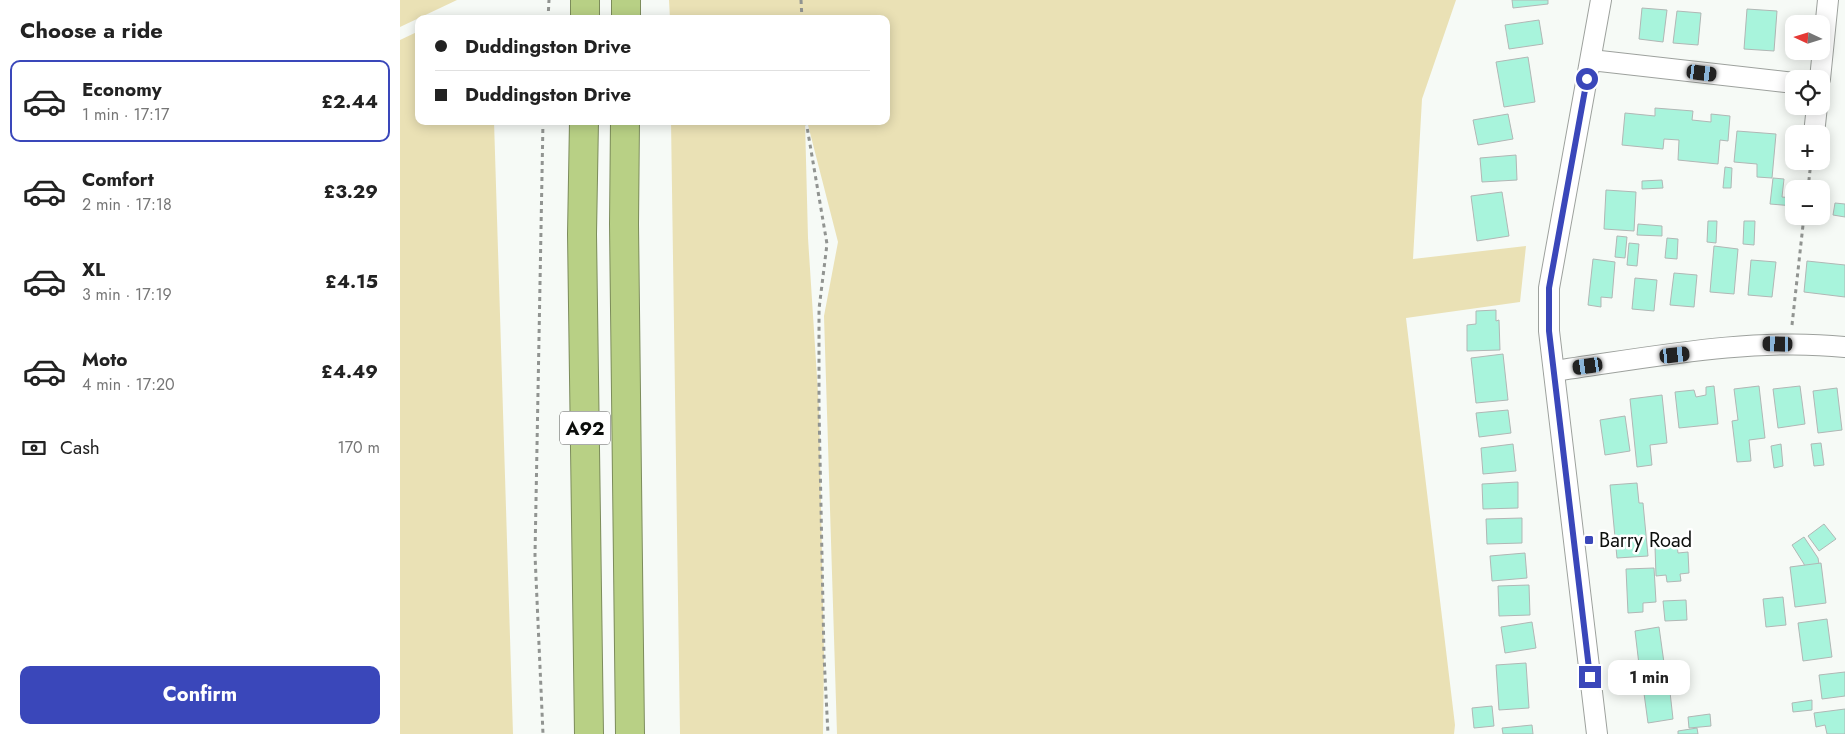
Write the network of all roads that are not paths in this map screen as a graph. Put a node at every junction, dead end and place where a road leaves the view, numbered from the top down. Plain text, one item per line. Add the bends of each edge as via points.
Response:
1 (585, 0) edge
2 (626, 0) edge
3 (1601, 0) edge
4 (1828, 0) edge
5 (585, 15) edge
6 (626, 15) edge
7 (1591, 60) junction
8 (1821, 70) edge
9 (1785, 82) edge
10 (584, 125) edge
11 (625, 125) edge
12 (1845, 347) edge
13 (1554, 371) junction
14 (589, 734) edge
15 (630, 734) edge
16 (1597, 734) edge

1 - 5 highway
2 - 6 highway
3 - 7 street
4 - 8 street
7 - 9 street
7 - 13 street via 1549,288 1549,331
10 - 14 highway, A92 via 582,234
11 - 15 highway, A92
12 - 13 street via 1767,344
13 - 16 street

